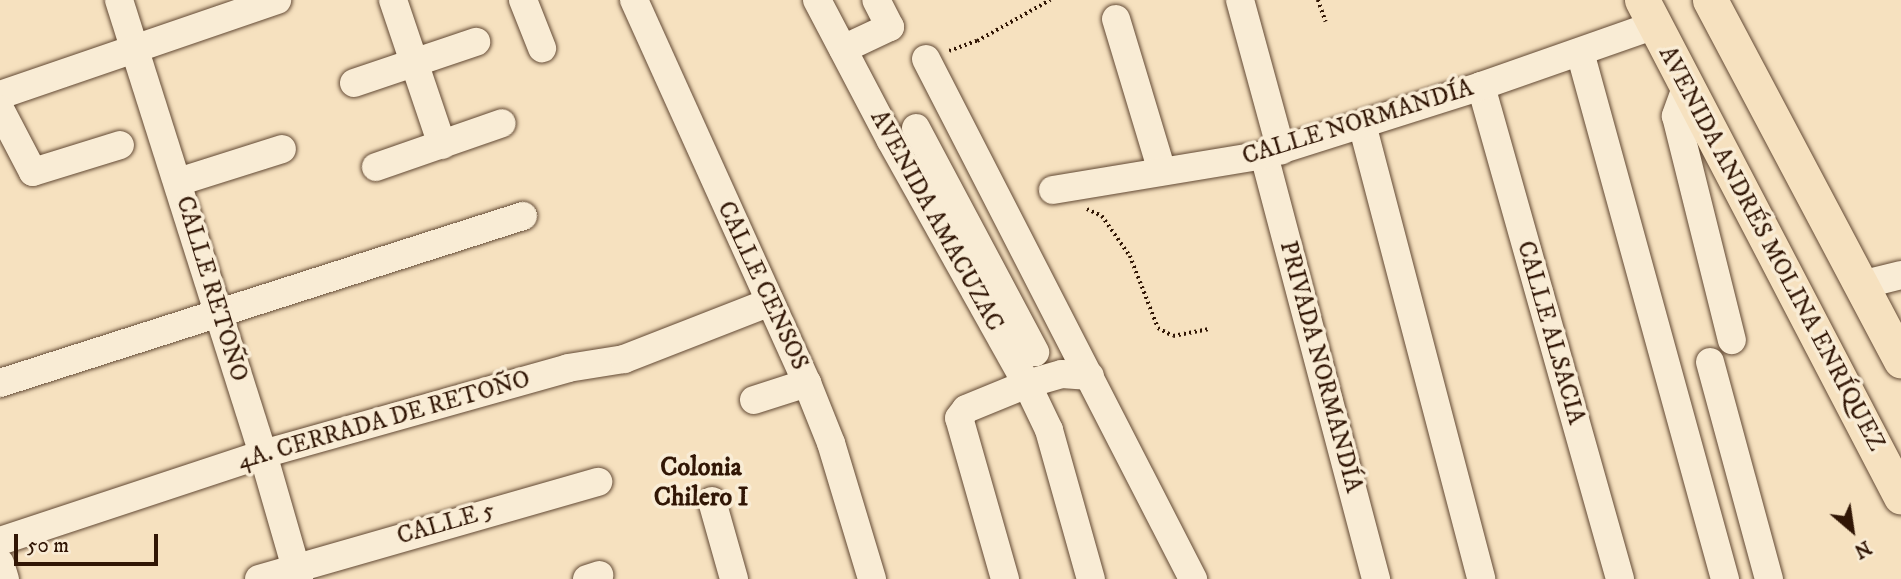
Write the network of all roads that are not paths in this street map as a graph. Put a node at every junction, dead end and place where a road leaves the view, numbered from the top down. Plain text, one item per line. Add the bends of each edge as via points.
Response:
1 (119, 0) edge
2 (277, 0) edge
3 (393, 0) edge
4 (523, 0) edge
5 (634, 0) edge
6 (817, 0) edge
7 (876, 0) edge
8 (1240, 0) edge
9 (1710, 0) edge
10 (1648, 13) edge
11 (1116, 19) dead end
12 (476, 42) dead end
13 (136, 48) junction
14 (542, 48) dead end
15 (843, 49) junction
16 (1580, 52) junction
17 (926, 60) road end
18 (415, 63) junction
19 (354, 82) dead end
20 (1687, 85) junction
21 (1481, 86) junction
22 (0, 96) edge
23 (951, 105) junction
24 (0, 110) edge
25 (502, 123) dead end
26 (1362, 124) junction
27 (916, 128) junction
28 (891, 141) junction
29 (120, 145) dead end
30 (442, 145) junction
31 (282, 149) dead end
32 (1272, 152) junction
33 (376, 167) dead end
34 (1162, 171) junction
35 (178, 182) junction
36 (1053, 190) dead end
37 (523, 216) dead end
38 (1011, 227) junction
39 (966, 252) junction
40 (1901, 275) edge
41 (1861, 285) junction
42 (768, 303) junction
43 (219, 313) junction
44 (1732, 340) dead end
45 (1035, 352) dead end
46 (1901, 361) edge
47 (1710, 362) dead end
48 (1090, 376) junction
49 (0, 383) edge
50 (807, 383) junction
51 (1027, 384) junction
52 (754, 400) dead end
53 (263, 454) junction
54 (598, 482) dead end
55 (1901, 498) edge
56 (712, 501) dead end
57 (0, 541) edge
58 (0, 563) edge
59 (297, 573) edge
60 (5, 579) edge
61 (259, 579) edge
62 (734, 579) edge
63 (872, 579) edge
64 (1005, 579) edge
65 (1091, 579) edge
66 (1193, 579) edge
67 (1376, 579) edge
68 (1481, 579) edge
69 (1620, 579) edge
70 (1725, 579) edge
71 (1769, 579) edge

1 - 13 street, CALLE RETOÑO
2 - 13 street
3 - 18 street
4 - 14 street
5 - 42 street, CALLE CENSOS
6 - 15 street, AVENIDA AMACUZAC
7 - 15 street via 890,27
8 - 32 street, PRIVADA NORMANDÍA
9 - 41 main road
10 - 16 street, CALLE NORMANDÍA
10 - 20 main road, AVENIDA ANDRÉS MOLINA ENRÍQUEZ
11 - 34 street
12 - 18 street
13 - 22 street
13 - 35 street, CALLE RETOÑO
15 - 28 street, AVENIDA AMACUZAC
16 - 21 street, CALLE NORMANDÍA
16 - 70 street
17 - 23 street
18 - 19 street
18 - 30 street
20 - 44 street via 1675,116
20 - 55 main road, AVENIDA ANDRÉS MOLINA ENRÍQUEZ
21 - 26 street, CALLE NORMANDÍA
21 - 69 street, CALLE ALSACIA
23 - 27 street
23 - 38 street
24 - 29 street via 33,172
25 - 30 street
26 - 32 street, CALLE NORMANDÍA
26 - 68 street
27 - 28 street
27 - 39 street
28 - 39 street, AVENIDA AMACUZAC
30 - 33 street
31 - 35 street
32 - 34 street, CALLE NORMANDÍA
32 - 67 street, PRIVADA NORMANDÍA
34 - 36 street, CALLE NORMANDÍA
35 - 43 street, CALLE RETOÑO
37 - 43 street
38 - 39 street
38 - 48 street
39 - 45 street
39 - 51 street, AVENIDA AMACUZAC
40 - 41 street
41 - 46 main road
42 - 50 street, CALLE CENSOS
42 - 53 street, 4A. CERRADA DE RETOÑO via 624,359 568,368
43 - 49 street
43 - 53 street, CALLE RETOÑO
47 - 71 street
48 - 51 street via 1062,374
48 - 66 street
50 - 52 street
50 - 63 street, CALLE CENSOS via 831,443
51 - 64 street via 966,409 959,418
51 - 65 street, AVENIDA AMACUZAC via 1049,430
53 - 57 street, 4A. CERRADA DE RETOÑO
53 - 59 street, CALLE RETOÑO
54 - 59 street, CALLE 5
56 - 62 street
58 - 60 street
59 - 61 street, CALLE 5

